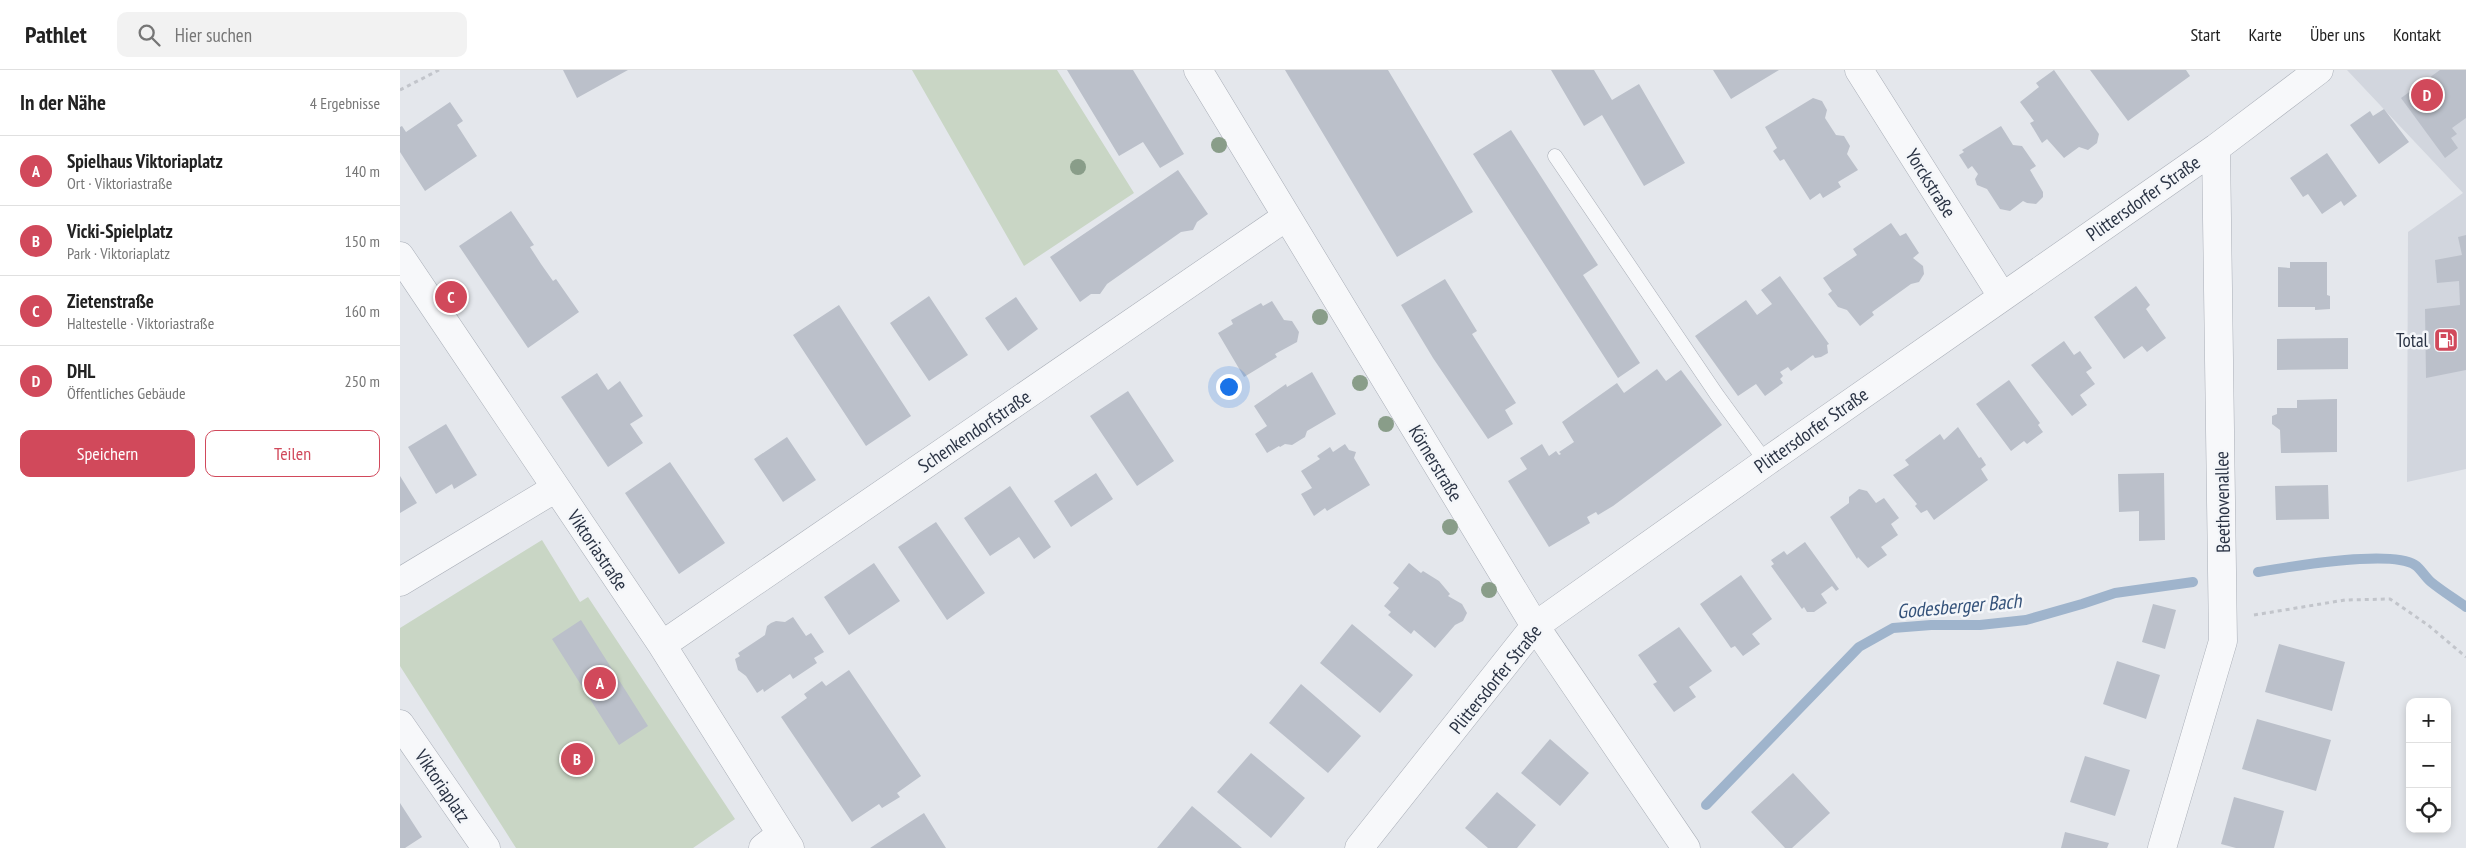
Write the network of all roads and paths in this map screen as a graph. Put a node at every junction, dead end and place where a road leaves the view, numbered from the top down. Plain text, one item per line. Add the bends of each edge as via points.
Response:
1 (439, 70) edge
2 (1198, 70) edge
3 (1859, 70) edge
4 (2319, 70) edge
5 (400, 90) edge
6 (2216, 148) junction
7 (1555, 156) dead end
8 (1286, 217) junction
9 (400, 256) edge
10 (2002, 296) junction
11 (1766, 462) junction
12 (556, 488) junction
13 (400, 582) edge
14 (2224, 620) junction
15 (1535, 626) junction
16 (662, 645) junction
17 (2466, 657) edge
18 (400, 724) edge
19 (778, 843) edge
20 (486, 848) edge
21 (1359, 848) edge
22 (1686, 848) edge
23 (2162, 848) edge

1 - 5 path
2 - 8 street, Körnerstraße
3 - 10 street, Yorckstraße
4 - 6 street, Plittersdorfer Straße
6 - 10 street, Plittersdorfer Straße
6 - 14 street, Beethovenallee
7 - 11 lane
8 - 15 street, Körnerstraße
8 - 16 street, Schenkendorfstraße
9 - 12 street, Viktoriastraße
10 - 11 street, Plittersdorfer Straße
11 - 15 street, Plittersdorfer Straße
12 - 13 street
12 - 16 street, Viktoriastraße
14 - 17 path via 2345,600 2390,599
14 - 23 street, Beethovenallee via 2218,666
15 - 21 street, Plittersdorfer Straße
15 - 22 street, Körnerstraße
16 - 19 street, Viktoriastraße
18 - 20 street, Viktoriaplatz

